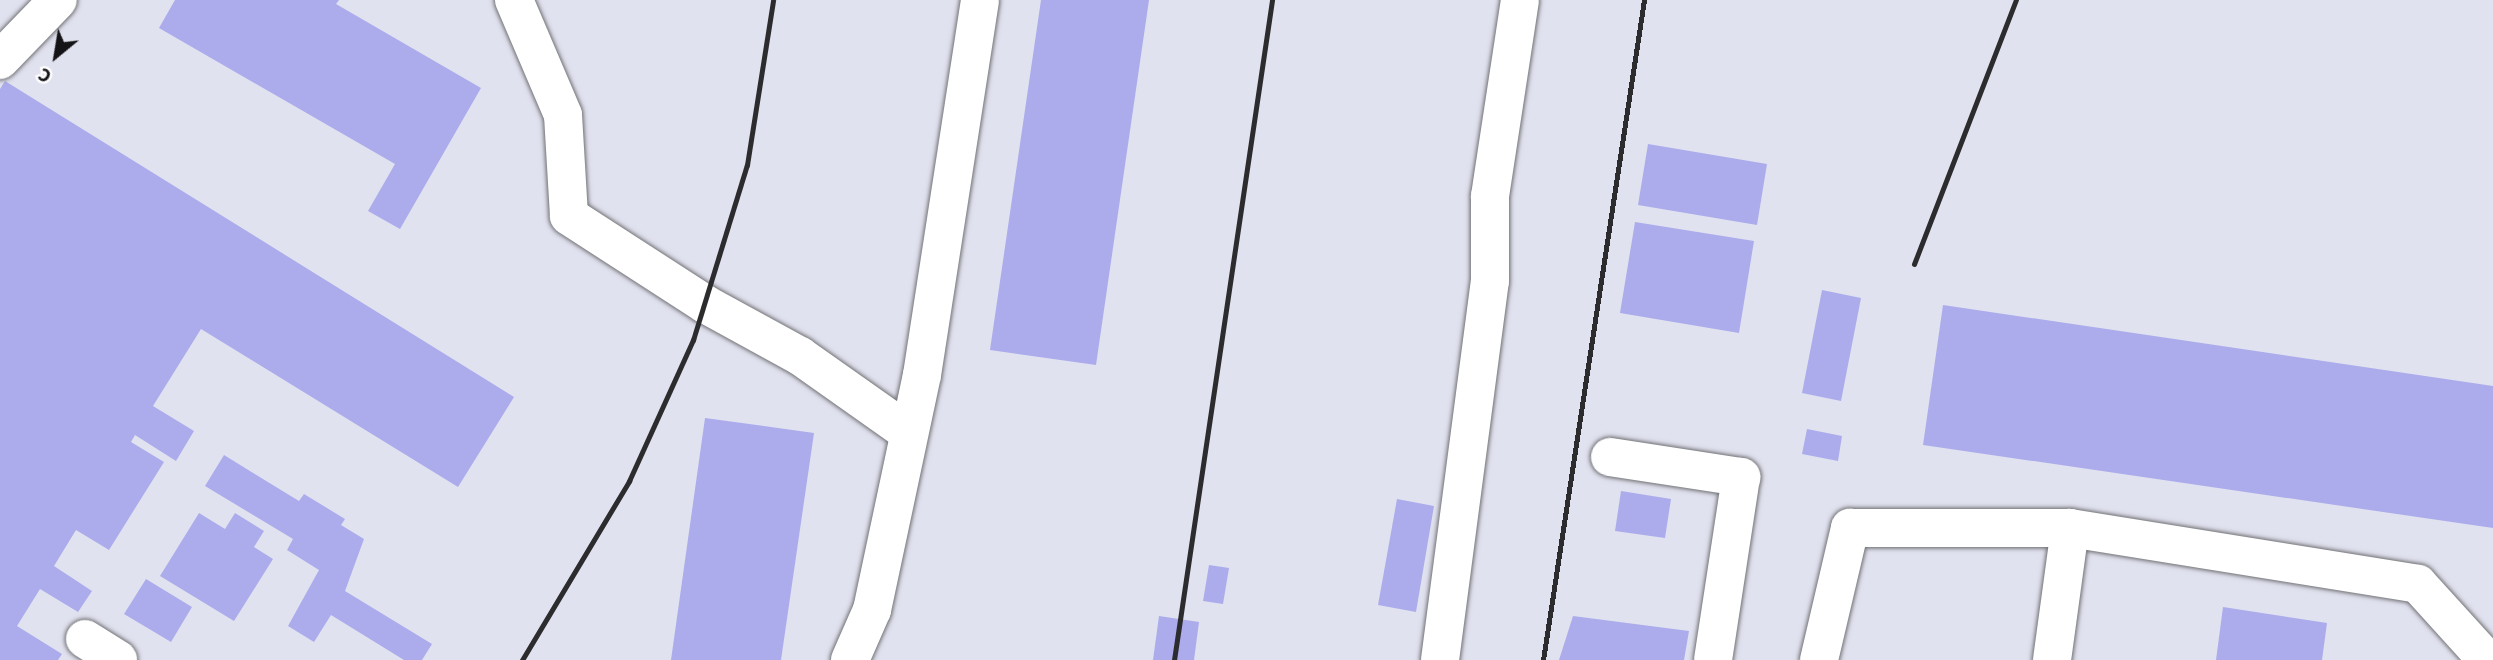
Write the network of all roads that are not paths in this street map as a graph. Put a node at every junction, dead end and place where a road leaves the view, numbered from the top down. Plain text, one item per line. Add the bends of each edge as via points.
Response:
1 (58, 0) edge
2 (514, 0) edge
3 (980, 0) edge
4 (1520, 0) edge
5 (0, 60) edge
6 (909, 433) junction
7 (1610, 457) dead end
8 (2070, 528) junction
9 (85, 639) dead end
10 (118, 660) edge
11 (850, 660) edge
12 (1440, 660) edge
13 (1713, 660) edge
14 (1819, 660) edge
15 (2052, 660) edge
16 (2487, 660) edge

1 - 5 lane
2 - 6 lane via 563,115 569,216 705,304 800,356
3 - 6 lane
4 - 12 lane via 1490,196 1490,281
6 - 11 lane via 872,610
7 - 13 lane via 1741,478
8 - 14 lane via 1850,528
8 - 15 lane
8 - 16 lane via 2418,584
9 - 10 lane

